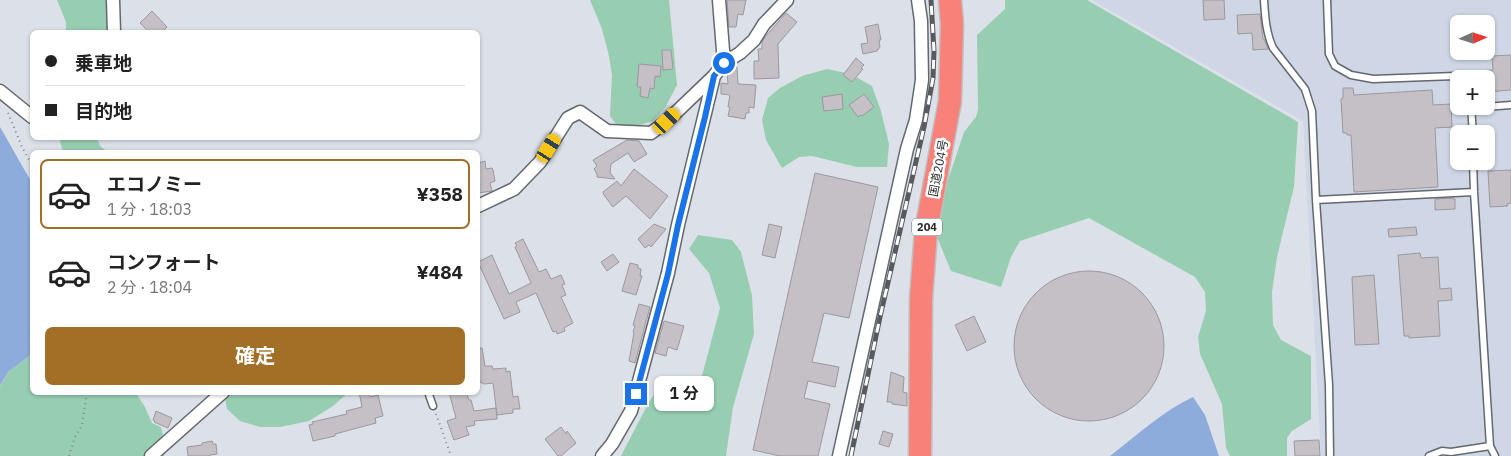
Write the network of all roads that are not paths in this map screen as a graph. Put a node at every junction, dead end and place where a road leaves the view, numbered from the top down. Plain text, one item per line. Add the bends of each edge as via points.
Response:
1 (113, 0) edge
2 (719, 0) edge
3 (787, 0) edge
4 (918, 0) edge
5 (950, 0) edge
6 (1264, 0) edge
7 (1327, 0) edge
8 (114, 30) edge
9 (724, 63) junction
10 (714, 76) junction
11 (1450, 76) edge
12 (0, 91) edge
13 (1511, 105) edge
14 (1495, 106) edge
15 (30, 115) edge
16 (1473, 170) edge
17 (1474, 192) junction
18 (1316, 200) junction
19 (480, 205) edge
20 (220, 395) edge
21 (429, 395) edge
22 (433, 406) road end
23 (1490, 446) junction
24 (151, 456) edge
25 (602, 456) edge
26 (839, 456) edge
27 (920, 456) edge
28 (1330, 456) edge
29 (1429, 456) edge
30 (1495, 456) edge

1 - 8 street
2 - 9 street
3 - 9 street via 754,40
4 - 26 street via 922,80 917,112
5 - 27 highway, 国道204号 / 204 via 950,101 926,232 921,299
6 - 18 lane via 1273,48 1305,88 1312,111
7 - 11 lane via 1329,54 1335,66 1351,75 1372,79
9 - 10 street
10 - 19 street via 651,132 607,132 580,112 568,118 540,162 514,189
10 - 25 street via 668,274 631,412
12 - 15 street
13 - 14 lane
16 - 17 lane
17 - 18 lane
17 - 23 lane
18 - 28 lane via 1329,376
20 - 24 street
21 - 22 lane
23 - 29 lane via 1442,451
23 - 30 lane

